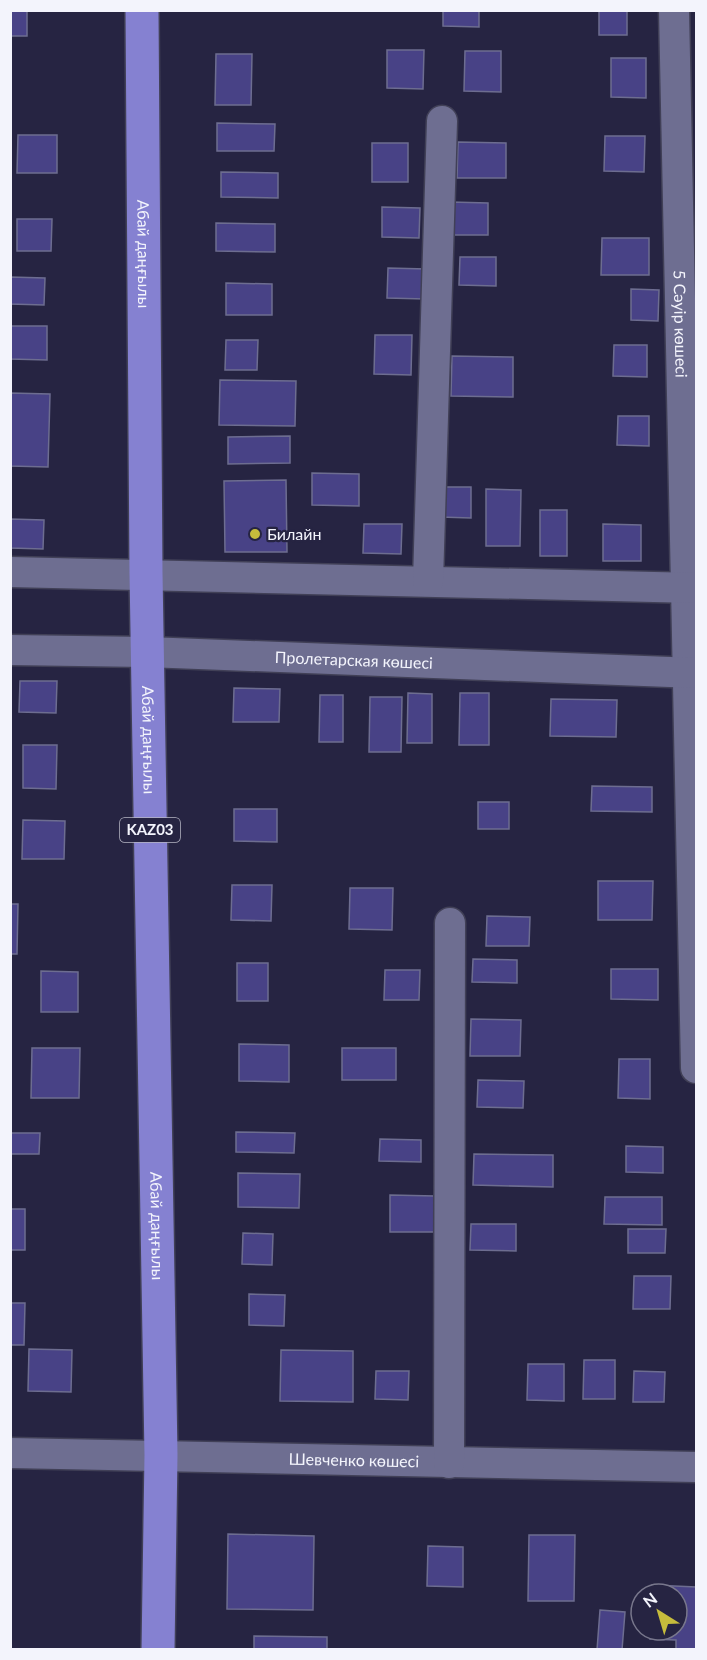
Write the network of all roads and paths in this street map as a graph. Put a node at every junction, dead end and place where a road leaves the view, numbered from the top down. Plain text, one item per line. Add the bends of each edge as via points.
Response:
1 (142, 10) edge
2 (674, 10) edge
3 (442, 121) dead end
4 (10, 572) edge
5 (146, 573) junction
6 (428, 581) junction
7 (691, 588) edge
8 (10, 650) edge
9 (147, 652) junction
10 (692, 673) edge
11 (450, 922) dead end
12 (696, 1068) edge
13 (10, 1453) edge
14 (161, 1455) junction
15 (449, 1463) junction
16 (696, 1467) edge
17 (158, 1650) edge

1 - 5 main road, Абай даңғылы / KАZ03
2 - 7 street, 5 Сәуір көшесі
3 - 6 street
4 - 5 street
5 - 6 street
5 - 9 main road, Абай даңғылы / KАZ03
6 - 7 street
7 - 10 street, 5 Сәуір көшесі
8 - 9 street, Пролетарская көшесі
9 - 10 street, Пролетарская көшесі
9 - 14 main road, Абай даңғылы / KАZ03
10 - 12 street, 5 Сәуір көшесі
11 - 15 street
13 - 14 street, Шевченко көшесі
14 - 15 street, Шевченко көшесі
14 - 17 main road, Абай даңғылы / KАZ03
15 - 16 street, Шевченко көшесі

